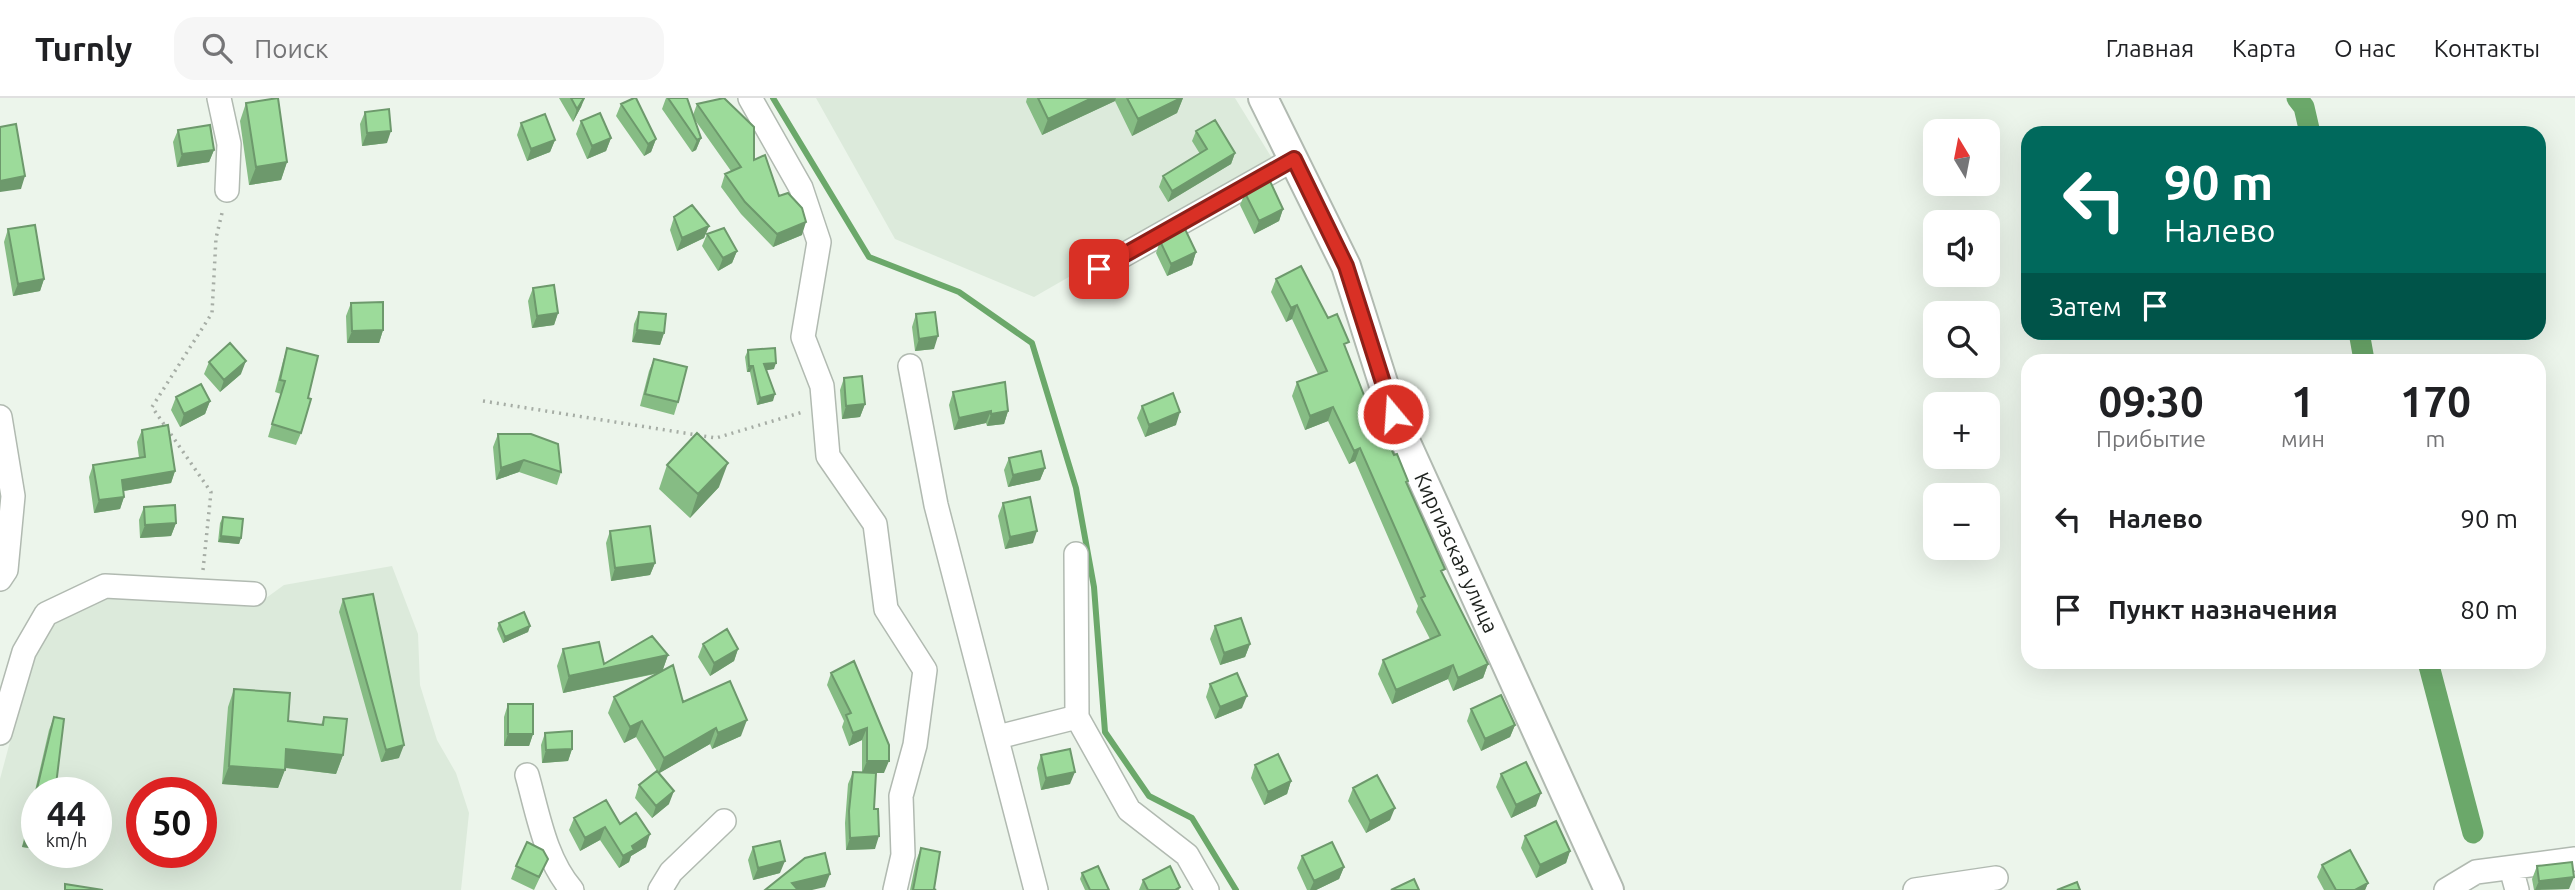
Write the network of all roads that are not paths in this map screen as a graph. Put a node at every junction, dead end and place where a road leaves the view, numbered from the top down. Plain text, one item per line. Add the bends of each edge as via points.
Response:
1 (219, 98) edge
2 (750, 98) edge
3 (1263, 98) edge
4 (1294, 159) junction
5 (227, 190) road end
6 (1099, 269) dead end
7 (910, 366) dead end
8 (0, 417) edge
9 (1076, 554) dead end
10 (0, 579) edge
11 (254, 594) dead end
12 (1077, 717) junction
13 (0, 733) edge
14 (998, 737) junction
15 (527, 775) dead end
16 (724, 821) dead end
17 (2575, 859) edge
18 (1996, 878) dead end
19 (2514, 879) edge
20 (572, 890) edge
21 (660, 890) edge
22 (895, 890) edge
23 (1036, 890) edge
24 (1207, 890) edge
25 (1609, 890) edge
26 (1915, 890) edge
27 (2445, 890) edge

1 - 5 street via 229,144
2 - 22 street via 802,188 819,242 803,337 822,386 828,456 875,524 886,609 925,670 915,745 901,796 903,855
3 - 4 main road, Киргизская улица
4 - 6 street
4 - 25 main road, Киргизская улица via 1346,266 1393,414
7 - 14 street via 936,505
8 - 10 street via 13,496 6,570
9 - 12 street
11 - 13 street via 105,586 46,614 24,652
12 - 14 street
12 - 24 street via 1129,810 1187,855
14 - 23 street
15 - 20 street via 543,834 561,877
16 - 21 street via 671,872
17 - 19 street
18 - 26 street
19 - 27 street via 2476,872

